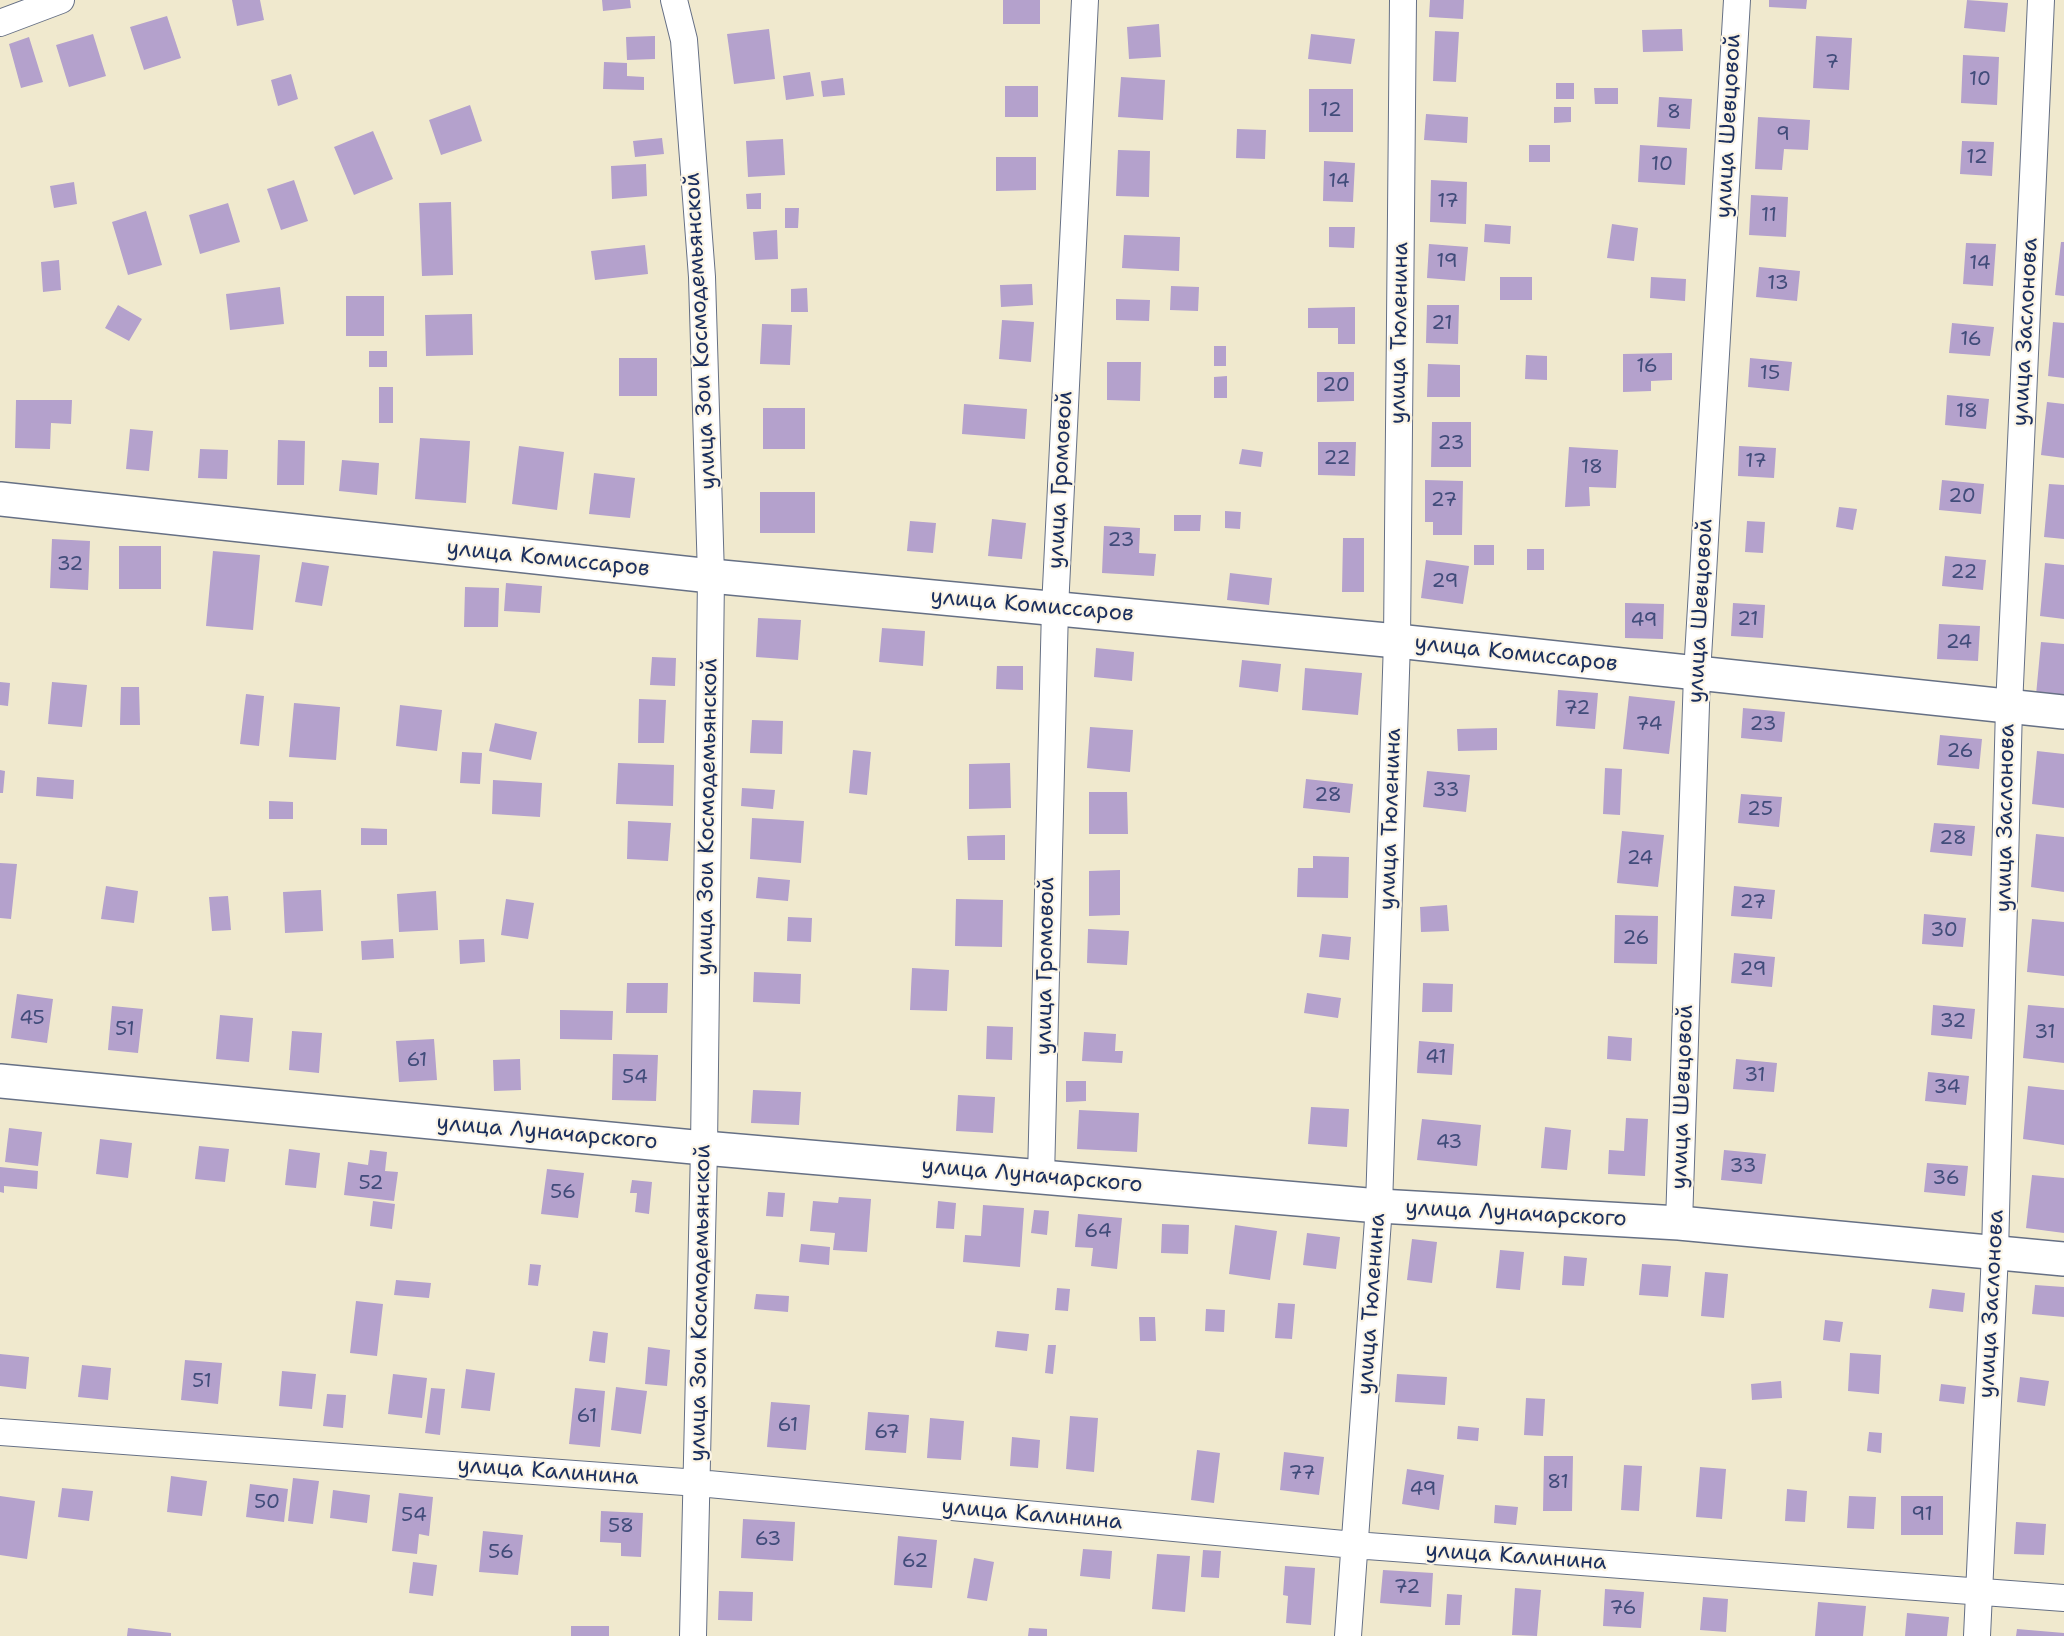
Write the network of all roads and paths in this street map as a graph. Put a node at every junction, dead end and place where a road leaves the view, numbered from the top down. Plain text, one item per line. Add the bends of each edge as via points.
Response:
1 (61, 0) edge
2 (674, 0) edge
3 (1085, 0) edge
4 (1403, 0) edge
5 (1737, 0) edge
6 (2041, 0) edge
7 (0, 23) edge
8 (0, 499) edge
9 (711, 576) junction
10 (1055, 608) junction
11 (1397, 641) junction
12 (1697, 674) junction
13 (2009, 706) junction
14 (2064, 712) edge
15 (0, 1081) edge
16 (704, 1148) junction
17 (1041, 1177) junction
18 (1379, 1206) junction
19 (1679, 1223) junction
20 (1995, 1253) junction
21 (2064, 1259) edge
22 (0, 1432) edge
23 (698, 1483) junction
24 (1354, 1545) junction
25 (1977, 1592) junction
26 (2064, 1598) edge
27 (693, 1636) edge
28 (1348, 1636) edge
29 (1977, 1636) edge

1 - 7 street
2 - 9 street, улица Зои Космодемьянской via 684,40 702,277
3 - 10 street, улица Громовой
4 - 11 street, улица Тюленина
5 - 12 street, улица Шевцовой
6 - 13 street, улица Заслонова
8 - 9 main road, улица Комиссаров
9 - 10 main road, улица Комиссаров
9 - 16 street, улица Зои Космодемьянской
10 - 11 main road, улица Комиссаров
10 - 17 street, улица Громовой
11 - 12 main road, улица Комиссаров
11 - 18 street, улица Тюленина
12 - 13 main road, улица Комиссаров
12 - 19 street, улица Шевцовой
13 - 14 main road, улица Комиссаров
13 - 20 street, улица Заслонова
15 - 16 main road, улица Луначарского
16 - 17 main road, улица Луначарского
16 - 23 street, улица Зои Космодемьянской
17 - 18 main road, улица Луначарского
18 - 19 main road, улица Луначарского
18 - 24 street, улица Тюленина
19 - 20 main road, улица Луначарского
20 - 21 main road, улица Луначарского
20 - 25 street, улица Заслонова
22 - 23 street, улица Калинина
23 - 24 street, улица Калинина
23 - 27 street, улица Зои Космодемьянской
24 - 25 street, улица Калинина
24 - 28 street, улица Тюленина
25 - 26 street, улица Калинина
25 - 29 street, улица Заслонова

